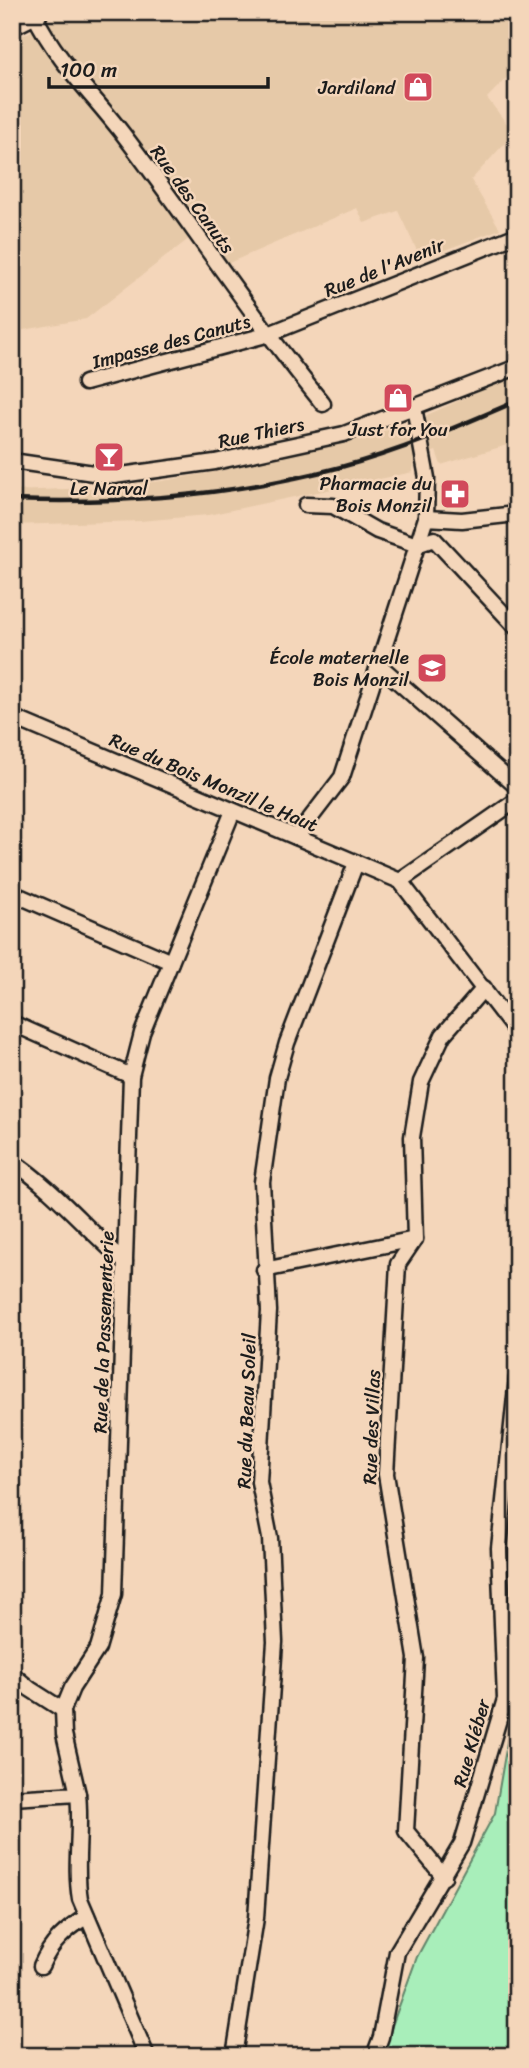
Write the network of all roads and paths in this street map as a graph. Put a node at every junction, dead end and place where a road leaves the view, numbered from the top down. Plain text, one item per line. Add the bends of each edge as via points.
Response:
1 (36, 13) edge
2 (12, 25) edge
3 (517, 235) edge
4 (267, 335) junction
5 (513, 369) edge
6 (85, 383) dead end
7 (323, 404) dead end
8 (414, 407) junction
9 (12, 461) edge
10 (306, 505) dead end
11 (508, 515) dead end
12 (426, 518) junction
13 (417, 545) junction
14 (517, 628) edge
15 (378, 664) junction
16 (12, 718) edge
17 (517, 787) edge
18 (517, 800) edge
19 (233, 811) junction
20 (296, 838) junction
21 (356, 863) junction
22 (400, 881) junction
23 (12, 893) edge
24 (172, 962) junction
25 (484, 988) junction
26 (12, 1023) edge
27 (517, 1033) edge
28 (131, 1076) junction
29 (12, 1161) edge
30 (415, 1239) junction
31 (125, 1262) junction
32 (264, 1270) junction
33 (517, 1378) edge
34 (12, 1674) edge
35 (63, 1710) junction
36 (78, 1794) junction
37 (12, 1798) edge
38 (444, 1877) junction
39 (87, 1916) junction
40 (41, 1965) dead end
41 (147, 2056) edge
42 (234, 2056) edge
43 (374, 2056) edge

1 - 2 street
1 - 4 street, Rue des Canuts via 58,57 122,134
3 - 4 street, Rue de l'Avenir
4 - 6 street, Impasse des Canuts
4 - 7 street, Rue des Canuts
5 - 8 street, Rue Thiers
8 - 9 street, Rue Thiers via 344,434 125,476
8 - 12 street via 427,478
10 - 13 street via 334,506 377,531
11 - 12 street
12 - 13 street
13 - 14 street via 434,538
13 - 15 street
15 - 17 street
15 - 20 street via 342,777
16 - 19 street, Rue du Bois Monzil le Haut
18 - 22 street
19 - 20 street, Rue du Bois Monzil le Haut
19 - 24 street, Rue de la Passementerie
20 - 21 street, Rue du Bois Monzil le Haut
21 - 22 street, Rue du Bois Monzil le Haut
21 - 32 street, Rue du Beau Soleil via 277,1078 262,1182
22 - 25 street
23 - 24 street
24 - 28 street, Rue de la Passementerie via 142,1033
25 - 27 street
25 - 30 street via 443,1035 421,1082 412,1137
26 - 28 street
28 - 31 street, Rue de la Passementerie
29 - 31 street via 67,1205
30 - 32 street
30 - 38 street, Rue des Villas via 398,1264 386,1474 416,1658 406,1831
31 - 35 street, Rue de la Passementerie via 114,1594 98,1648
32 - 42 street, Rue du Beau Soleil via 269,1311 259,1482 270,1538 275,1642 256,1918
33 - 38 street, Rue Kléber via 499,1548 505,1699 462,1843
34 - 35 street
35 - 36 street
36 - 37 street
36 - 39 street via 75,1871
38 - 43 street, Rue Kléber via 397,1952
39 - 40 street via 65,1930
39 - 41 street

